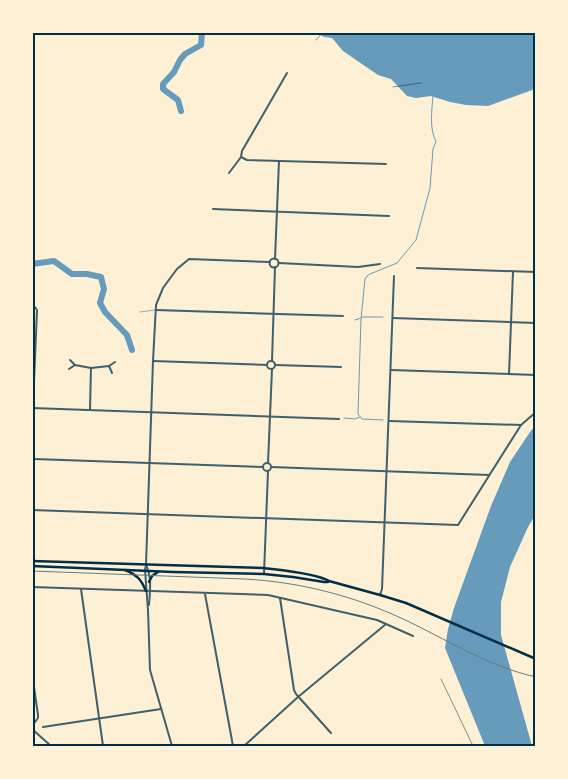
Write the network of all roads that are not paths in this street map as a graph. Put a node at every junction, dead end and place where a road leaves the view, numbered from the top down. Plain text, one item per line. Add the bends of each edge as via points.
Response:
1 (287, 73) dead end
2 (241, 157) junction
3 (279, 161) junction
4 (386, 164) dead end
5 (229, 174) dead end
6 (213, 209) dead end
7 (277, 212) junction
8 (389, 216) dead end
9 (275, 258) junction
10 (270, 262) junction
11 (279, 263) junction
12 (380, 264) dead end
13 (275, 267) junction
14 (417, 268) dead end
15 (513, 272) junction
16 (536, 272) edge
17 (394, 276) dead end
18 (33, 306) edge
19 (155, 310) junction
20 (140, 312) dead end
21 (273, 314) junction
22 (343, 316) dead end
23 (393, 318) junction
24 (511, 322) junction
25 (536, 323) edge
26 (34, 357) edge
27 (70, 360) dead end
28 (152, 361) junction
29 (272, 361) junction
30 (115, 362) dead end
31 (75, 365) junction
32 (267, 365) junction
33 (276, 365) junction
34 (109, 366) junction
35 (341, 367) dead end
36 (91, 368) junction
37 (69, 369) dead end
38 (272, 369) junction
39 (391, 370) junction
40 (112, 373) dead end
41 (509, 374) junction
42 (536, 374) edge
43 (33, 408) edge
44 (90, 409) junction
45 (151, 412) junction
46 (536, 412) edge
47 (270, 416) junction
48 (339, 419) dead end
49 (389, 421) junction
50 (521, 425) junction
51 (32, 430) edge
52 (33, 457) edge
53 (32, 462) edge
54 (150, 463) junction
55 (268, 463) junction
56 (263, 467) junction
57 (271, 467) junction
58 (268, 471) junction
59 (387, 472) junction
60 (489, 475) junction
61 (32, 510) edge
62 (148, 514) junction
63 (266, 518) junction
64 (384, 523) junction
65 (32, 561) edge
66 (146, 565) junction
67 (32, 566) edge
68 (264, 568) junction
69 (123, 570) junction
70 (147, 571) junction
71 (159, 571) junction
72 (264, 574) junction
73 (329, 581) junction
74 (150, 582) junction
75 (32, 587) edge
76 (81, 589) junction
77 (148, 591) junction
78 (205, 593) junction
79 (380, 595) junction
80 (280, 598) junction
81 (386, 624) junction
82 (413, 636) dead end
83 (536, 659) edge
84 (32, 672) edge
85 (298, 697) junction
86 (161, 709) junction
87 (99, 719) junction
88 (32, 726) edge
89 (43, 727) dead end
90 (32, 729) edge
91 (332, 733) dead end
92 (51, 746) edge
93 (103, 746) edge
94 (172, 746) edge
95 (233, 746) edge
96 (244, 746) edge

1 - 2 street
2 - 3 street
2 - 5 street
3 - 4 street
3 - 7 street
6 - 7 street
7 - 8 street
7 - 9 street
9 - 10 street
9 - 11 street
10 - 13 street
10 - 19 street via 189,259 163,288
11 - 12 street via 358,267
11 - 13 street
13 - 21 street
14 - 15 street
15 - 16 street
15 - 24 street
17 - 23 street
18 - 26 street via 37,310
19 - 20 lane
19 - 21 street
19 - 28 street
21 - 22 street
21 - 29 street
23 - 24 street
23 - 39 street
24 - 25 street
24 - 41 street
26 - 43 street
27 - 31 street
28 - 32 street
28 - 45 street
29 - 32 street
29 - 33 street
30 - 34 street
31 - 36 street
31 - 37 street
32 - 38 street
33 - 35 street
33 - 38 street
34 - 36 street
34 - 40 street
36 - 44 street
38 - 47 street
39 - 41 street
39 - 49 street
41 - 42 street
43 - 44 street
43 - 51 street
44 - 45 street
45 - 47 street
45 - 54 street
46 - 50 street
47 - 48 street
47 - 55 street
49 - 50 street
49 - 59 street
50 - 60 street
52 - 53 street
52 - 54 street
54 - 56 street
54 - 62 street
55 - 56 street
55 - 57 street
56 - 58 street
57 - 58 street
57 - 59 street
58 - 63 street
59 - 60 street
59 - 64 street
60 - 64 street via 458,525
61 - 62 street
62 - 63 street
62 - 66 street
63 - 64 street
63 - 68 street
64 - 79 street
65 - 66 main road
66 - 68 main road
66 - 70 street
67 - 69 main road
68 - 72 street
68 - 73 main road
69 - 70 main road
69 - 77 main road via 140,579
70 - 71 main road
70 - 74 street
70 - 77 street
71 - 72 main road
71 - 74 main road
72 - 73 main road
73 - 79 main road
74 - 77 street
75 - 76 street
76 - 77 street
76 - 87 street
77 - 78 street
77 - 86 street via 150,670
78 - 80 street
78 - 95 street
79 - 83 main road
80 - 81 street
80 - 85 street via 293,687
81 - 82 street
81 - 85 street
84 - 88 street via 38,715
85 - 91 street
85 - 96 street
86 - 87 street
86 - 94 street
87 - 89 street
87 - 93 street
90 - 92 street

